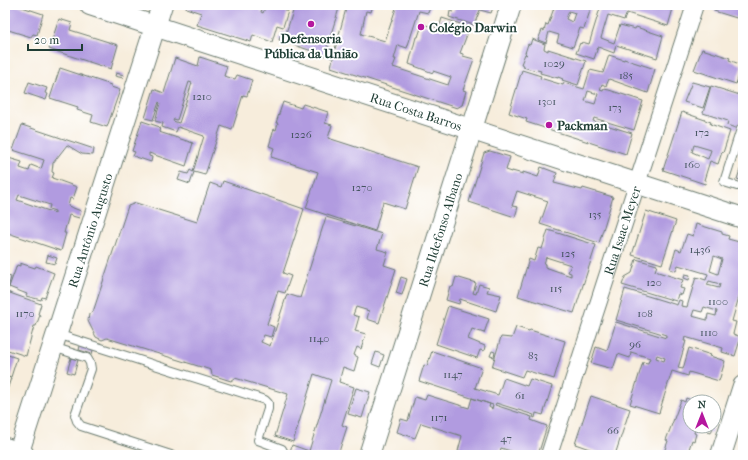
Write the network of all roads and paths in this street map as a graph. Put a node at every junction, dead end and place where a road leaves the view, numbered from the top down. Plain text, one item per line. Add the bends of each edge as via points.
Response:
1 (90, 5) edge
2 (162, 5) edge
3 (511, 5) edge
4 (695, 5) edge
5 (155, 26) junction
6 (743, 129) edge
7 (473, 130) junction
8 (637, 183) junction
9 (737, 186) dead end
10 (743, 218) edge
11 (55, 341) junction
12 (743, 386) edge
13 (16, 453) edge
14 (724, 453) edge
15 (171, 455) edge
16 (285, 455) edge
17 (369, 455) edge
18 (549, 455) edge

1 - 5 street, Rua Costa Barros
2 - 5 street, Rua Antônio Augusto
3 - 7 street, Rua Ildefonso Albano
4 - 8 street, Rua Isaac Meyer
5 - 7 street, Rua Costa Barros
5 - 11 street, Rua Antônio Augusto
6 - 9 lane via 724,182
7 - 8 street, Rua Costa Barros
7 - 17 street, Rua Ildefonso Albano
8 - 10 street, Rua Costa Barros
8 - 18 street, Rua Isaac Meyer
11 - 13 street, Rua Antônio Augusto
11 - 15 lane via 87,358 90,363 91,369 75,415 81,426
11 - 16 lane via 264,400 268,403 268,409 258,440 282,449
12 - 14 street

